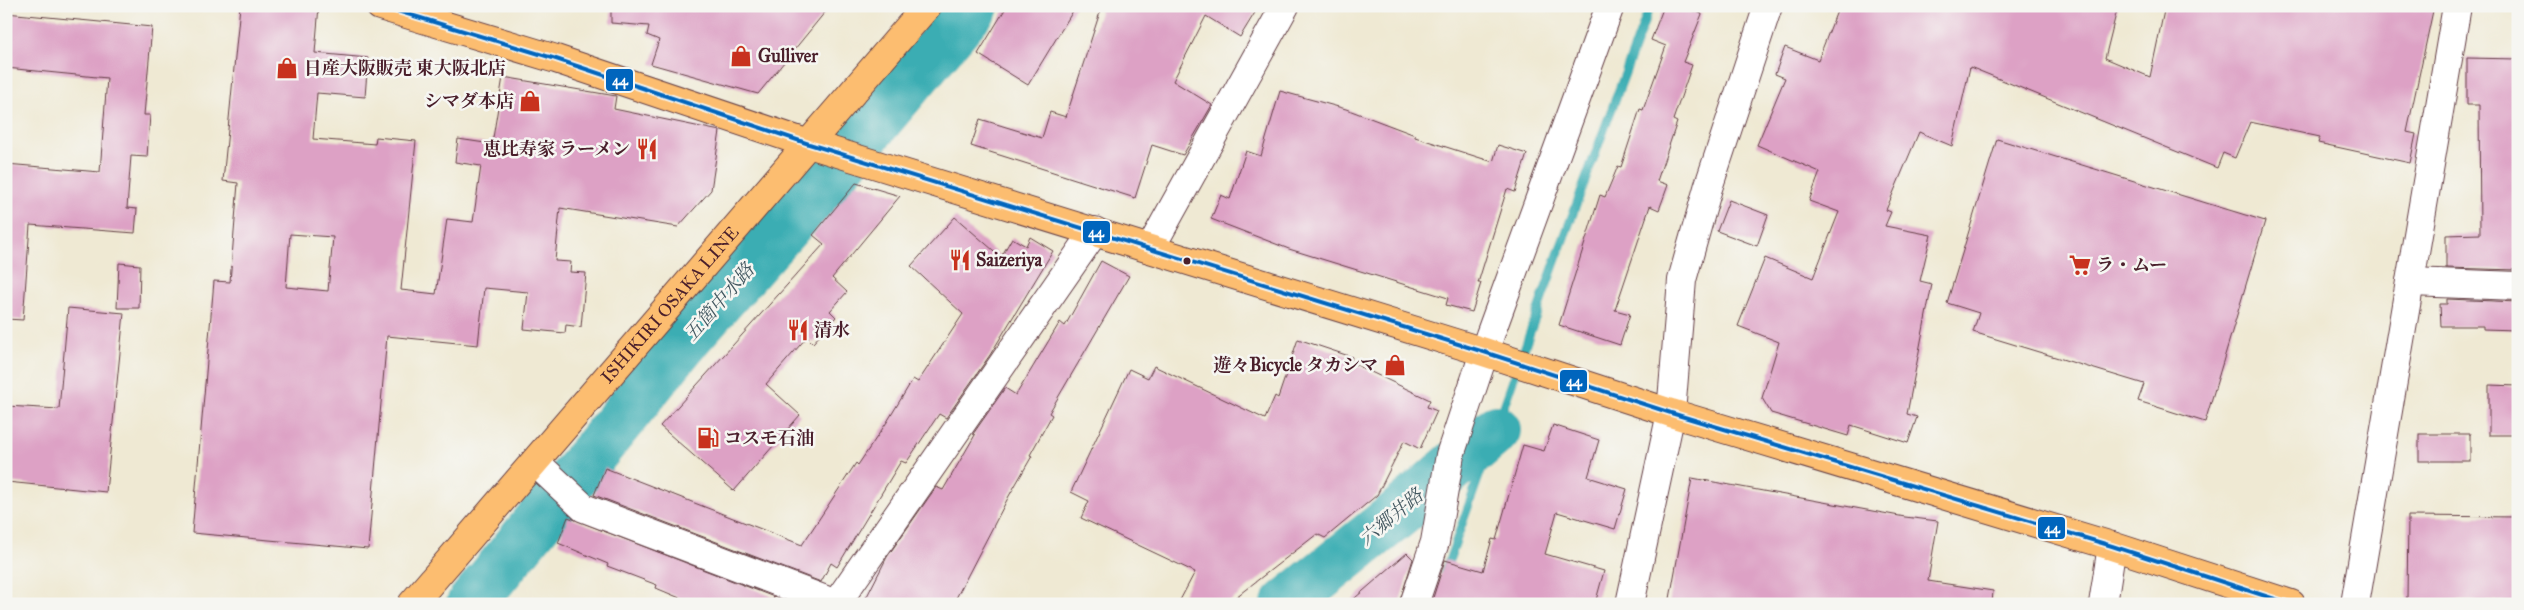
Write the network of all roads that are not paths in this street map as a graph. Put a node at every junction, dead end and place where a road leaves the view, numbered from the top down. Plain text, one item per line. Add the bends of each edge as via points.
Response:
1 (380, 6) edge
2 (927, 6) edge
3 (1286, 6) edge
4 (1610, 6) edge
5 (1768, 6) edge
6 (2457, 6) edge
7 (809, 144) junction
8 (1095, 231) junction
9 (1150, 248) junction
10 (2410, 282) junction
11 (2518, 286) edge
12 (1491, 354) junction
13 (1671, 413) junction
14 (542, 470) junction
15 (2112, 546) junction
16 (412, 604) edge
17 (836, 604) edge
18 (1414, 604) edge
19 (1630, 604) edge
20 (2102, 604) edge
21 (2290, 604) edge
22 (2356, 604) edge

1 - 7 main road
2 - 7 main road, ISHIKIRI OSAKA LINE
3 - 9 street
4 - 12 street
5 - 13 street via 1708,188 1682,280
6 - 10 street
7 - 8 main road
7 - 14 main road, ISHIKIRI OSAKA LINE
8 - 9 main road
8 - 17 street
9 - 12 main road
10 - 11 street
10 - 22 street
12 - 13 main road
12 - 18 street via 1450,455 1434,542
13 - 15 main road
13 - 19 street
14 - 16 main road, ISHIKIRI OSAKA LINE
14 - 17 street via 584,508
15 - 20 street
15 - 21 main road

